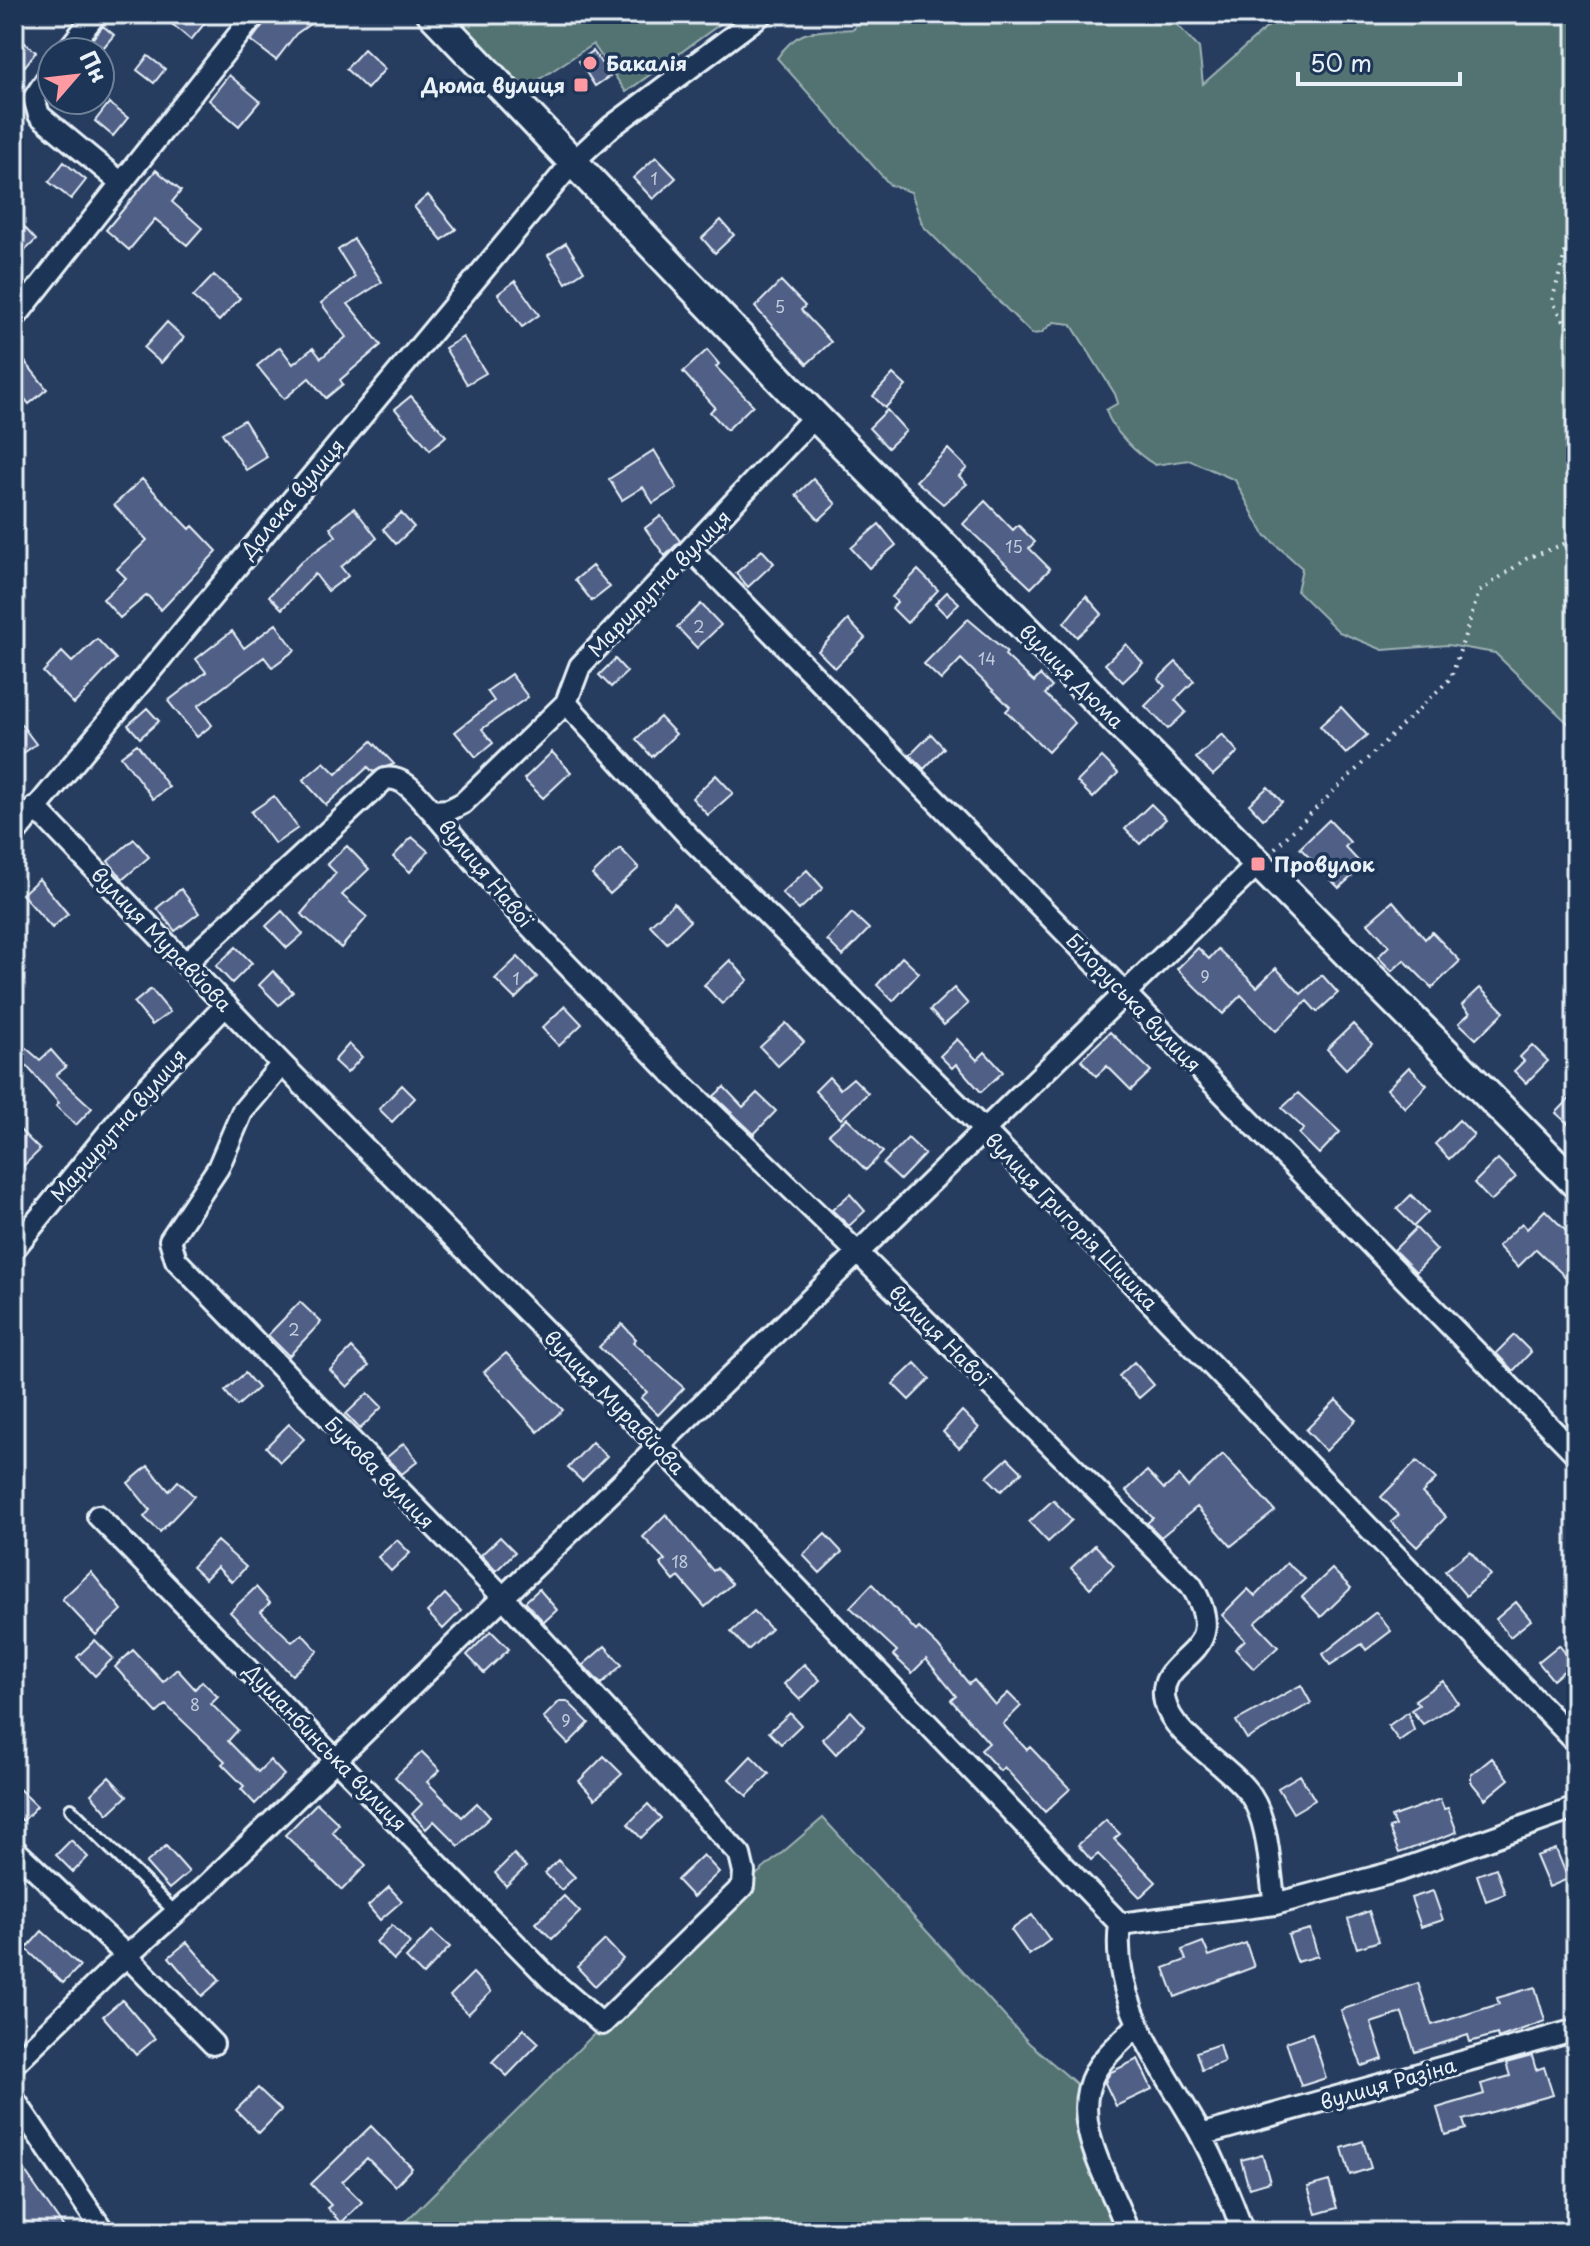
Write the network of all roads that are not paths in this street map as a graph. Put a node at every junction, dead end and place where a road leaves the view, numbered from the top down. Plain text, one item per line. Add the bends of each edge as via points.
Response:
1 (96, 14) edge
2 (255, 14) edge
3 (432, 14) edge
4 (762, 14) edge
5 (79, 36) edge
6 (40, 116) edge
7 (572, 163) junction
8 (120, 182) junction
9 (14, 319) edge
10 (815, 416) junction
11 (692, 551) junction
12 (566, 703) junction
13 (35, 807) junction
14 (432, 811) junction
15 (14, 835) edge
16 (1258, 864) junction
17 (187, 962) junction
18 (1127, 994) junction
19 (226, 1005) junction
20 (282, 1064) junction
21 (986, 1132) junction
22 (1576, 1184) edge
23 (14, 1249) edge
24 (856, 1251) junction
25 (659, 1446) junction
26 (1576, 1454) edge
27 (98, 1516) dead end
28 (504, 1598) junction
29 (1576, 1742) edge
30 (337, 1758) junction
31 (1576, 1808) edge
32 (71, 1809) dead end
33 (14, 1849) edge
34 (740, 1855) joint
35 (1275, 1904) junction
36 (176, 1913) junction
37 (1120, 1924) junction
38 (127, 1956) junction
39 (1137, 2025) junction
40 (1576, 2030) edge
41 (213, 2044) dead end
42 (14, 2064) edge
43 (14, 2099) edge
44 (1201, 2135) junction
45 (104, 2232) edge
46 (1128, 2232) edge
47 (1243, 2232) edge

1 - 5 street
2 - 8 street
3 - 7 street, вулиця Дюма
4 - 7 street via 611,127
6 - 8 street
7 - 10 street, вулиця Дюма
7 - 13 street, Далека вулиця
8 - 9 street
10 - 11 street, Маршрутна вулиця
10 - 16 street, вулиця Дюма
11 - 12 street, Маршрутна вулиця via 580,666
11 - 18 street, Білоруська вулиця
12 - 14 street, Маршрутна вулиця via 463,803
12 - 21 street, вулиця Григорія Шишка via 691,839
13 - 15 street, Далека вулиця
13 - 17 street, вулиця Муравйова
14 - 17 street via 403,781 385,779
14 - 24 street, вулиця Навої via 524,920 641,1042
16 - 18 street
16 - 22 street, вулиця Дюма
17 - 19 street, вулиця Муравйова
18 - 21 street
18 - 26 street, Білоруська вулиця
19 - 20 street, вулиця Муравйова
19 - 23 street, Маршрутна вулиця via 134,1101
20 - 25 street, вулиця Муравйова
20 - 28 street, Букова вулиця via 242,1112 218,1168 170,1240 170,1249 338,1431
21 - 24 street
21 - 29 street, вулиця Григорія Шишка
24 - 25 street
24 - 35 street, вулиця Навої via 1191,1585 1205,1608 1207,1629 1164,1684 1164,1698 1170,1716 1252,1798
25 - 28 street
25 - 37 street, вулиця Муравйова
27 - 30 street, Душанбинська вулиця
28 - 30 street
28 - 34 street, Букова вулиця
30 - 34 street, Душанбинська вулиця via 551,1980 602,2024 743,1886
30 - 36 street
31 - 35 street via 1398,1871
32 - 36 lane
33 - 38 street
35 - 37 street
36 - 38 street
37 - 39 street via 1121,1974
38 - 41 street
38 - 42 street
39 - 44 street
39 - 46 street via 1096,2069 1086,2092 1089,2135
40 - 44 street, вулиця Разіна
43 - 45 street
44 - 47 street

